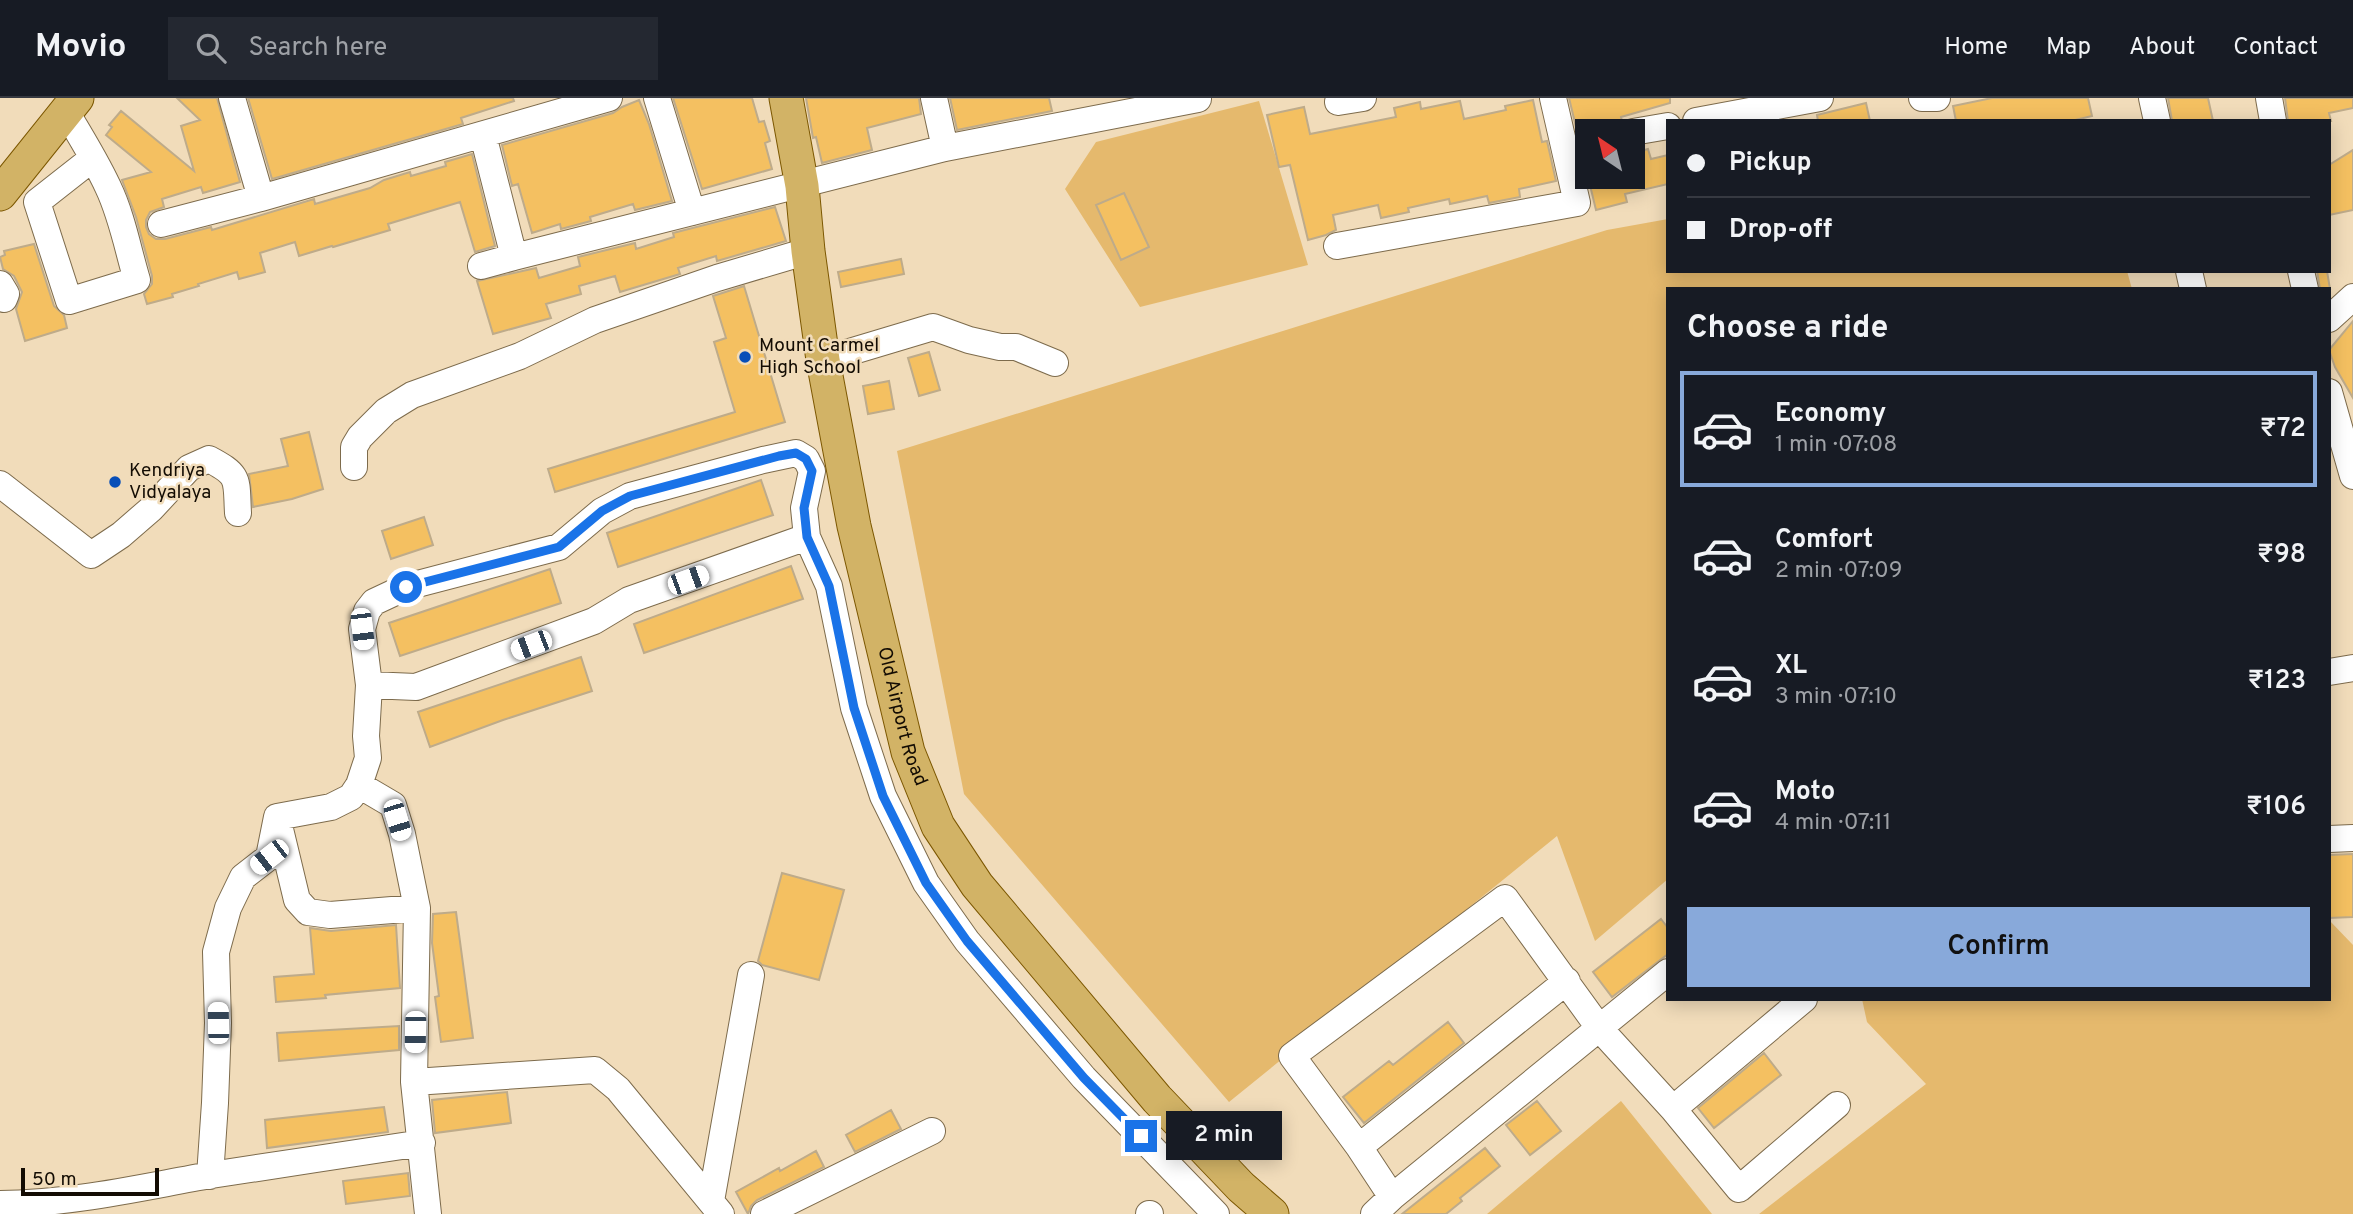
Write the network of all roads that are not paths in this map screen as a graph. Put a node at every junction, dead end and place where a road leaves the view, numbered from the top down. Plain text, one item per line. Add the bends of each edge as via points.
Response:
1 (232, 98) edge
2 (609, 98) edge
3 (657, 98) edge
4 (786, 98) edge
5 (934, 98) edge
6 (1553, 98) edge
7 (1820, 98) edge
8 (1922, 98) edge
9 (1937, 98) edge
10 (2152, 98) edge
11 (2269, 98) edge
12 (1198, 99) edge
13 (65, 103) edge
14 (546, 107) edge
15 (1075, 110) edge
16 (1707, 119) edge
17 (2157, 119) edge
18 (2273, 119) edge
19 (1666, 126) edge
20 (1645, 130) edge
21 (483, 135) junction
22 (1575, 143) edge
23 (945, 148) junction
24 (93, 158) junction
25 (0, 166) edge
26 (802, 186) junction
27 (1577, 189) edge
28 (0, 194) edge
29 (261, 198) junction
30 (692, 212) junction
31 (161, 224) dead end
32 (1337, 246) dead end
33 (808, 251) junction
34 (514, 257) junction
35 (481, 266) dead end
36 (2353, 296) edge
37 (2331, 318) edge
38 (823, 360) junction
39 (1055, 363) dead end
40 (2331, 399) edge
41 (354, 467) dead end
42 (2353, 476) edge
43 (0, 484) edge
44 (238, 513) dead end
45 (807, 537) junction
46 (2353, 668) edge
47 (2331, 672) edge
48 (369, 685) junction
49 (359, 785) junction
50 (276, 817) junction
51 (2353, 838) edge
52 (2331, 839) edge
53 (417, 908) junction
54 (1666, 974) edge
55 (751, 975) dead end
56 (1567, 981) junction
57 (1802, 1001) edge
58 (1600, 1028) junction
59 (414, 1082) junction
60 (1837, 1105) dead end
61 (1673, 1109) junction
62 (932, 1131) dead end
63 (422, 1143) junction
64 (1359, 1147) junction
65 (210, 1176) junction
66 (1383, 1205) edge
67 (16, 1207) edge
68 (716, 1207) edge
69 (428, 1214) edge
70 (764, 1214) edge
71 (1216, 1214) edge
72 (1272, 1214) edge

1 - 29 street
2 - 14 street
3 - 30 street
4 - 26 main road, Old Airport Road
5 - 23 street
6 - 22 street
7 - 16 street
8 - 9 street
10 - 17 street
11 - 18 street
12 - 15 street
13 - 24 street
13 - 25 main road
13 - 28 main road
14 - 21 street
15 - 23 street
19 - 20 street
21 - 29 street
21 - 34 street
23 - 26 street
24 - 24 street via 109,190 138,280 69,301 37,202
26 - 30 street
26 - 33 main road, Old Airport Road
27 - 32 street via 1577,203
29 - 31 street
30 - 34 street
33 - 38 main road, Old Airport Road
33 - 41 street via 595,320 520,356 412,396 386,411 360,437 354,447
34 - 35 street
36 - 37 street
38 - 39 street via 933,327 969,340 1016,347
38 - 72 main road, Old Airport Road via 854,526 908,752 938,826 977,886 1157,1099
40 - 42 street
43 - 44 street via 91,555 121,536 189,468 209,459 236,479
45 - 48 street via 629,600 594,621 416,687
45 - 48 street via 804,508 812,471 796,453 630,496 602,511 559,547 406,587 374,601 362,629
45 - 71 street via 829,586 854,708 883,796 926,883 967,941 1084,1078
46 - 47 street
48 - 49 street via 368,758
49 - 50 street via 351,797 331,807
49 - 53 street via 393,805
50 - 53 street via 297,900 308,912 330,915
50 - 65 street via 269,857 243,877 228,908 216,952 216,1090
51 - 52 street
53 - 59 street
54 - 58 street
55 - 68 street
56 - 58 street
56 - 64 street
56 - 64 street via 1505,898 1292,1056
57 - 61 street
58 - 61 street
58 - 66 street
59 - 63 street
59 - 68 street via 595,1070 618,1089
60 - 61 street via 1739,1189
62 - 70 street
63 - 65 street
63 - 69 street
64 - 66 street
65 - 67 street

